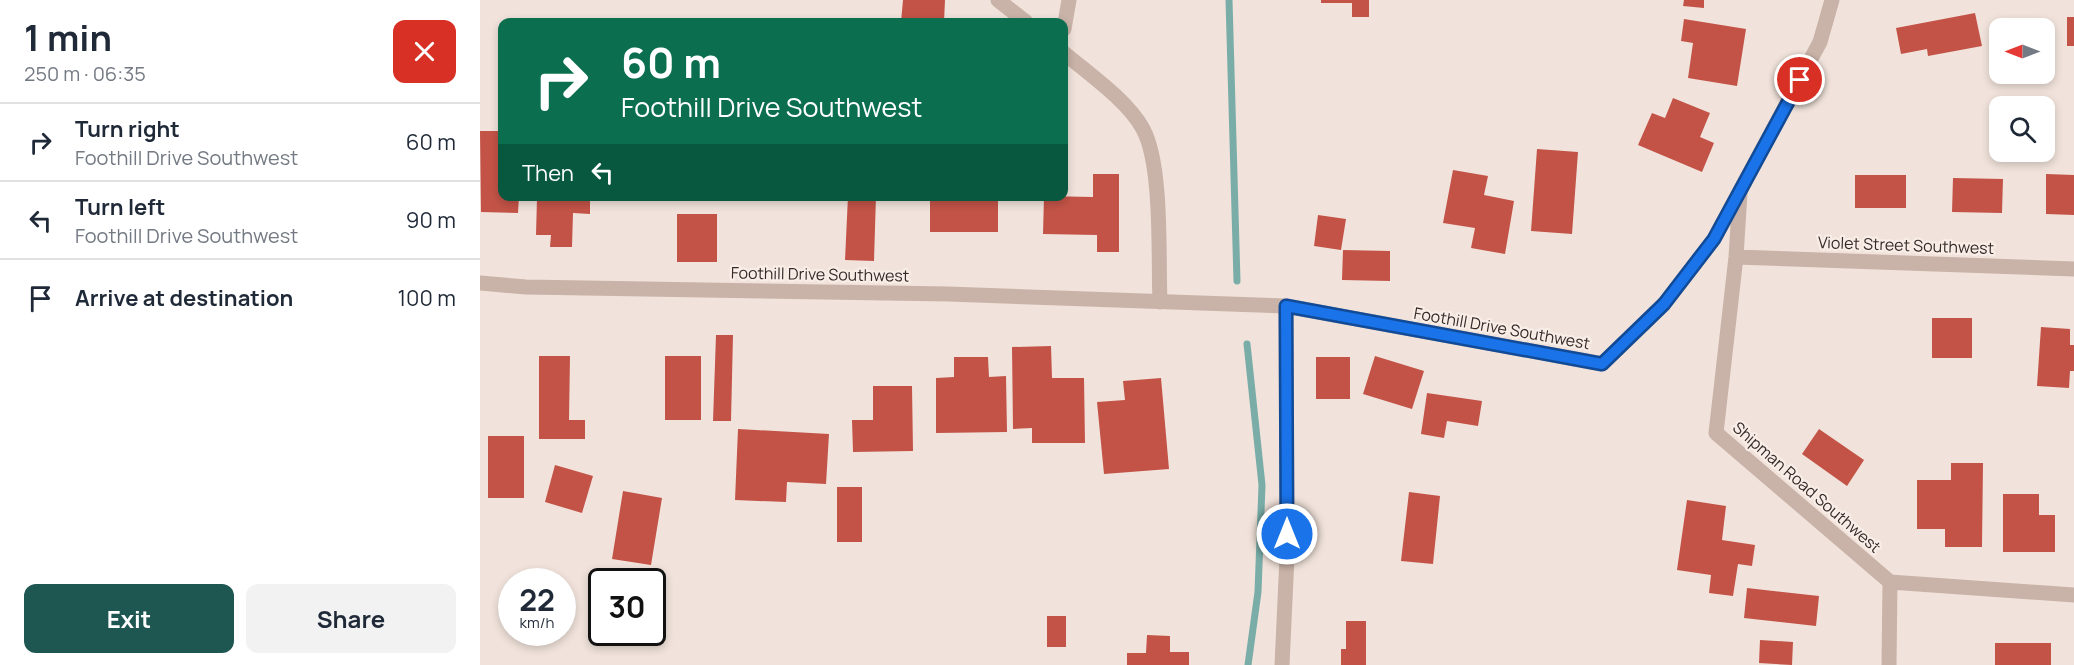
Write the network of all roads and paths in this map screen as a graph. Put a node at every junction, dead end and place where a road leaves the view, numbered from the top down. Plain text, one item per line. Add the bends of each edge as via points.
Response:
1 (998, 0) edge
2 (1069, 0) edge
3 (1832, 0) edge
4 (1021, 18) edge
5 (1066, 18) edge
6 (1068, 56) edge
7 (1740, 193) junction
8 (1736, 257) junction
9 (2074, 269) edge
10 (480, 283) edge
11 (1160, 302) junction
12 (1286, 306) junction
13 (1890, 582) junction
14 (2074, 595) edge
15 (1282, 665) edge
16 (1889, 665) edge

1 - 4 street
2 - 5 street
3 - 7 street, Foothill Drive Southwest via 1820,42
6 - 11 street via 1110,91 1143,128 1155,162
7 - 8 street, Shipman Road Southwest
7 - 12 street, Foothill Drive Southwest via 1714,239 1664,304 1602,364
8 - 9 street, Violet Street Southwest
8 - 13 street, Shipman Road Southwest via 1716,433
10 - 11 street, Foothill Drive Southwest
11 - 12 street, Foothill Drive Southwest
12 - 15 street via 1287,557
13 - 14 street
13 - 16 street

